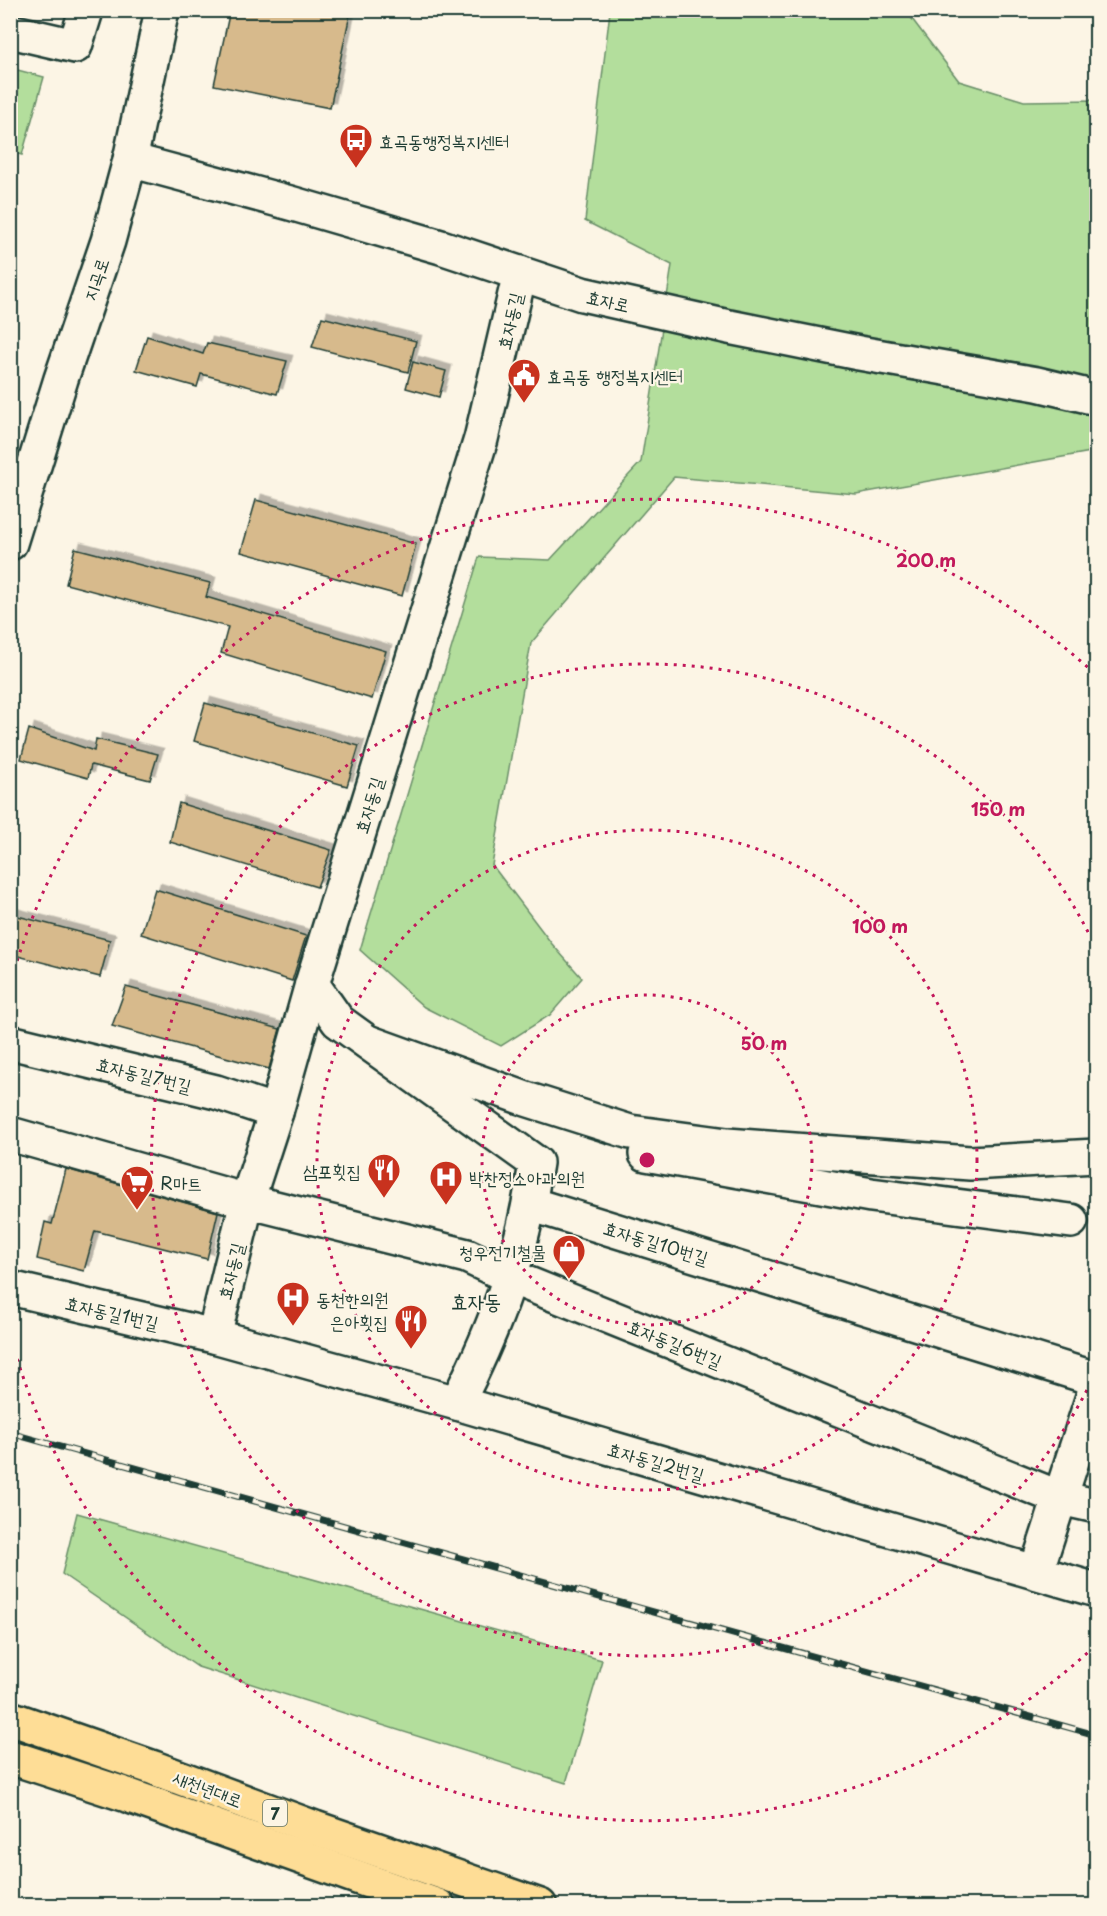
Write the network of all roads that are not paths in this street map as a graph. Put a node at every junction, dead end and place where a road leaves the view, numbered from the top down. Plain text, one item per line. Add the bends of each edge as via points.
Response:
1 (84, 10) edge
2 (162, 10) edge
3 (10, 31) edge
4 (130, 160) junction
5 (520, 273) junction
6 (1096, 398) edge
7 (10, 543) edge
8 (312, 984) junction
9 (10, 1042) edge
10 (368, 1042) junction
11 (276, 1112) junction
12 (622, 1129) junction
13 (10, 1134) edge
14 (1096, 1156) edge
15 (247, 1201) junction
16 (530, 1204) junction
17 (1071, 1221) dead end
18 (511, 1277) junction
19 (10, 1288) edge
20 (214, 1336) junction
21 (1096, 1379) edge
22 (1096, 1387) edge
23 (457, 1403) junction
24 (1060, 1498) junction
25 (1096, 1506) edge
26 (1036, 1572) junction
27 (1096, 1590) edge
28 (10, 1700) edge
29 (10, 1718) edge
30 (118, 1755) junction
31 (10, 1757) edge
32 (10, 1768) edge
33 (127, 1795) junction
34 (438, 1905) edge
35 (540, 1905) edge

1 - 3 street via 75,46
2 - 4 street, 지곡로
4 - 5 street, 효자로 via 290,203
4 - 7 street, 지곡로 via 108,241
5 - 6 street, 효자로 via 582,294 729,327
5 - 8 street, 효자동길 via 481,439
8 - 10 street via 338,1021
8 - 11 street, 효자동길
9 - 11 street, 효자동길7번길 via 216,1092
10 - 12 street
10 - 16 street via 536,1163
11 - 15 street, 효자동길
12 - 14 street via 727,1145 970,1163
12 - 17 street via 621,1150 871,1195
13 - 15 street, 효자동길6번길
15 - 18 street, 효자동길6번길 via 467,1256
15 - 20 street, 효자동길
16 - 18 street
16 - 21 street, 효자동길10번길
18 - 23 street via 483,1351
18 - 24 street, 효자동길6번길
19 - 20 street, 효자동길1번길
20 - 23 street, 효자동길2번길
22 - 24 street
23 - 26 street, 효자동길2번길
24 - 25 street, 효자동길6번길
24 - 26 street
26 - 27 street, 효자동길2번길
28 - 30 main road
29 - 30 main road, 새천년대로 / 7
30 - 35 main road, 새천년대로 / 7
31 - 33 main road, 새천년대로 / 7
32 - 33 main road
33 - 34 main road, 새천년대로 / 7

